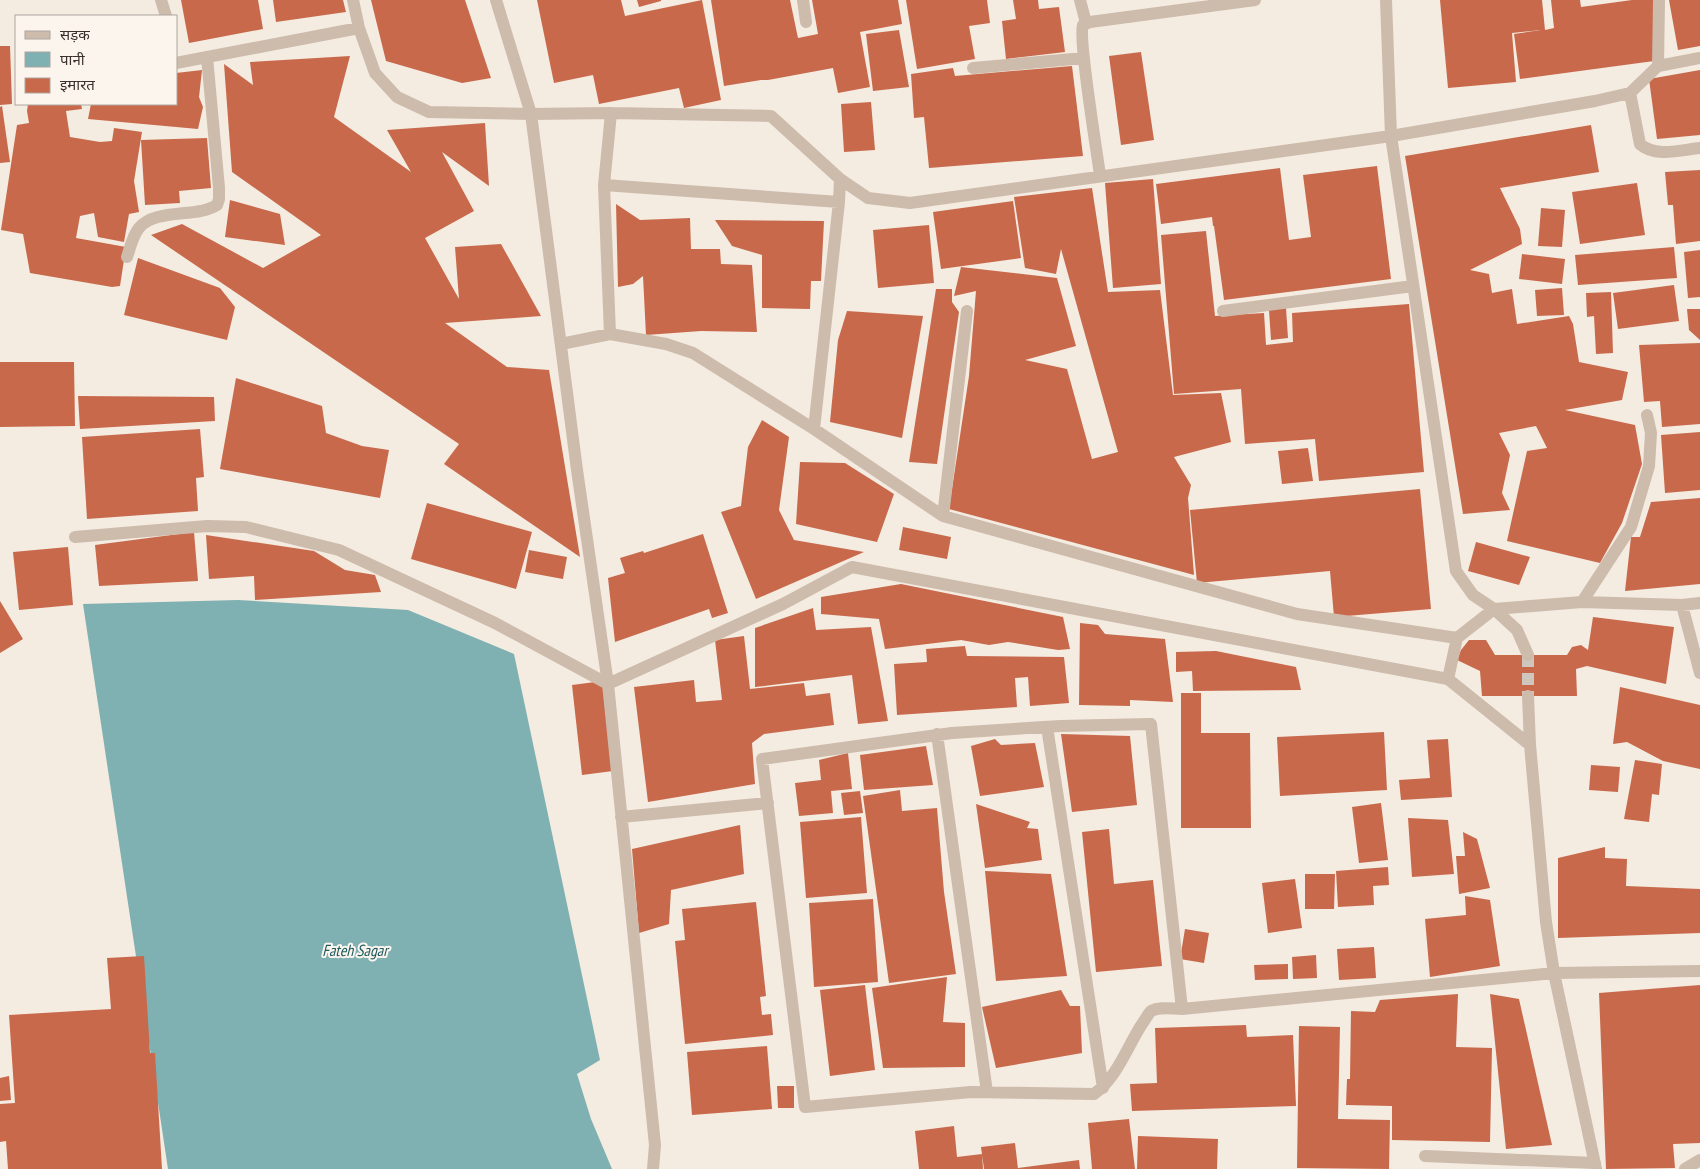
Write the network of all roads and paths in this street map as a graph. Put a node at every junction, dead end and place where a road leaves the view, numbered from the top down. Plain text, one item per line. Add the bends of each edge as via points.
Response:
1 (162, 0) edge
2 (353, 0) edge
3 (496, 0) edge
4 (803, 0) edge
5 (1080, 0) edge
6 (1255, 0) edge
7 (1386, 0) edge
8 (1659, 0) edge
9 (166, 15) edge
10 (806, 22) dead end
11 (1086, 23) junction
12 (360, 28) junction
13 (207, 57) junction
14 (1084, 58) junction
15 (1700, 58) edge
16 (178, 60) edge
17 (1658, 66) junction
18 (973, 68) dead end
19 (1630, 93) junction
20 (611, 113) junction
21 (531, 114) junction
22 (1391, 136) junction
23 (1700, 148) edge
24 (1100, 175) junction
25 (840, 179) junction
26 (604, 185) junction
27 (839, 202) junction
28 (126, 257) dead end
29 (1413, 286) junction
30 (967, 311) dead end
31 (1223, 311) dead end
32 (610, 334) junction
33 (561, 344) junction
34 (1647, 415) dead end
35 (814, 429) junction
36 (943, 516) junction
37 (75, 537) dead end
38 (1582, 602) junction
39 (1700, 604) edge
40 (1682, 605) junction
41 (1494, 609) junction
42 (1457, 638) junction
43 (1528, 655) tunnel mouth
44 (1700, 673) edge
45 (1448, 680) junction
46 (608, 684) junction
47 (1528, 696) tunnel mouth
48 (1047, 727) junction
49 (937, 734) junction
50 (1530, 745) junction
51 (768, 803) junction
52 (621, 817) junction
53 (1700, 971) edge
54 (1554, 973) junction
55 (1182, 1009) junction
56 (1103, 1088) junction
57 (988, 1092) junction
58 (1425, 1156) dead end
59 (1700, 1160) edge
60 (1595, 1166) edge
61 (653, 1169) edge
62 (1685, 1169) edge

1 - 9 street
2 - 12 street
3 - 21 street
4 - 10 street
5 - 11 street
6 - 11 street
7 - 22 street
8 - 17 street
11 - 14 street via 1081,30
12 - 13 street
12 - 21 street via 375,73 397,97 428,112
13 - 16 street
13 - 28 street via 219,188 217,205 146,222 139,228
14 - 18 street
14 - 24 street
15 - 17 street
17 - 19 street
19 - 22 street
19 - 23 street via 1640,144 1645,149 1661,152
20 - 21 street
20 - 25 street via 771,116
20 - 26 street
21 - 33 street
22 - 24 street
22 - 29 street
24 - 25 street via 910,202 868,198
25 - 27 street
26 - 27 street
26 - 32 street
27 - 35 street
29 - 31 street
29 - 41 street via 1456,570 1473,595
30 - 36 street
32 - 33 street
32 - 35 street via 666,344 693,353
33 - 46 street
34 - 38 street via 1651,433 1649,466 1631,527
35 - 36 street
36 - 42 street via 1297,614
37 - 46 street via 207,526 246,527 339,550 495,623
38 - 40 street
38 - 41 street
39 - 40 street
40 - 44 street
41 - 42 street
41 - 43 street via 1517,630
42 - 45 street
45 - 46 street via 852,567 783,604
45 - 50 street
46 - 52 street
47 - 50 street
48 - 49 street
48 - 55 street via 1151,724
48 - 56 street
49 - 51 street via 762,758
49 - 57 street
50 - 54 street via 1546,922
51 - 52 street
51 - 57 street via 805,1107
52 - 61 street via 655,1145
53 - 54 street
54 - 55 street
54 - 60 street
55 - 56 street via 1161,1008 1150,1012
56 - 57 street via 1094,1094
58 - 60 street
59 - 62 street

